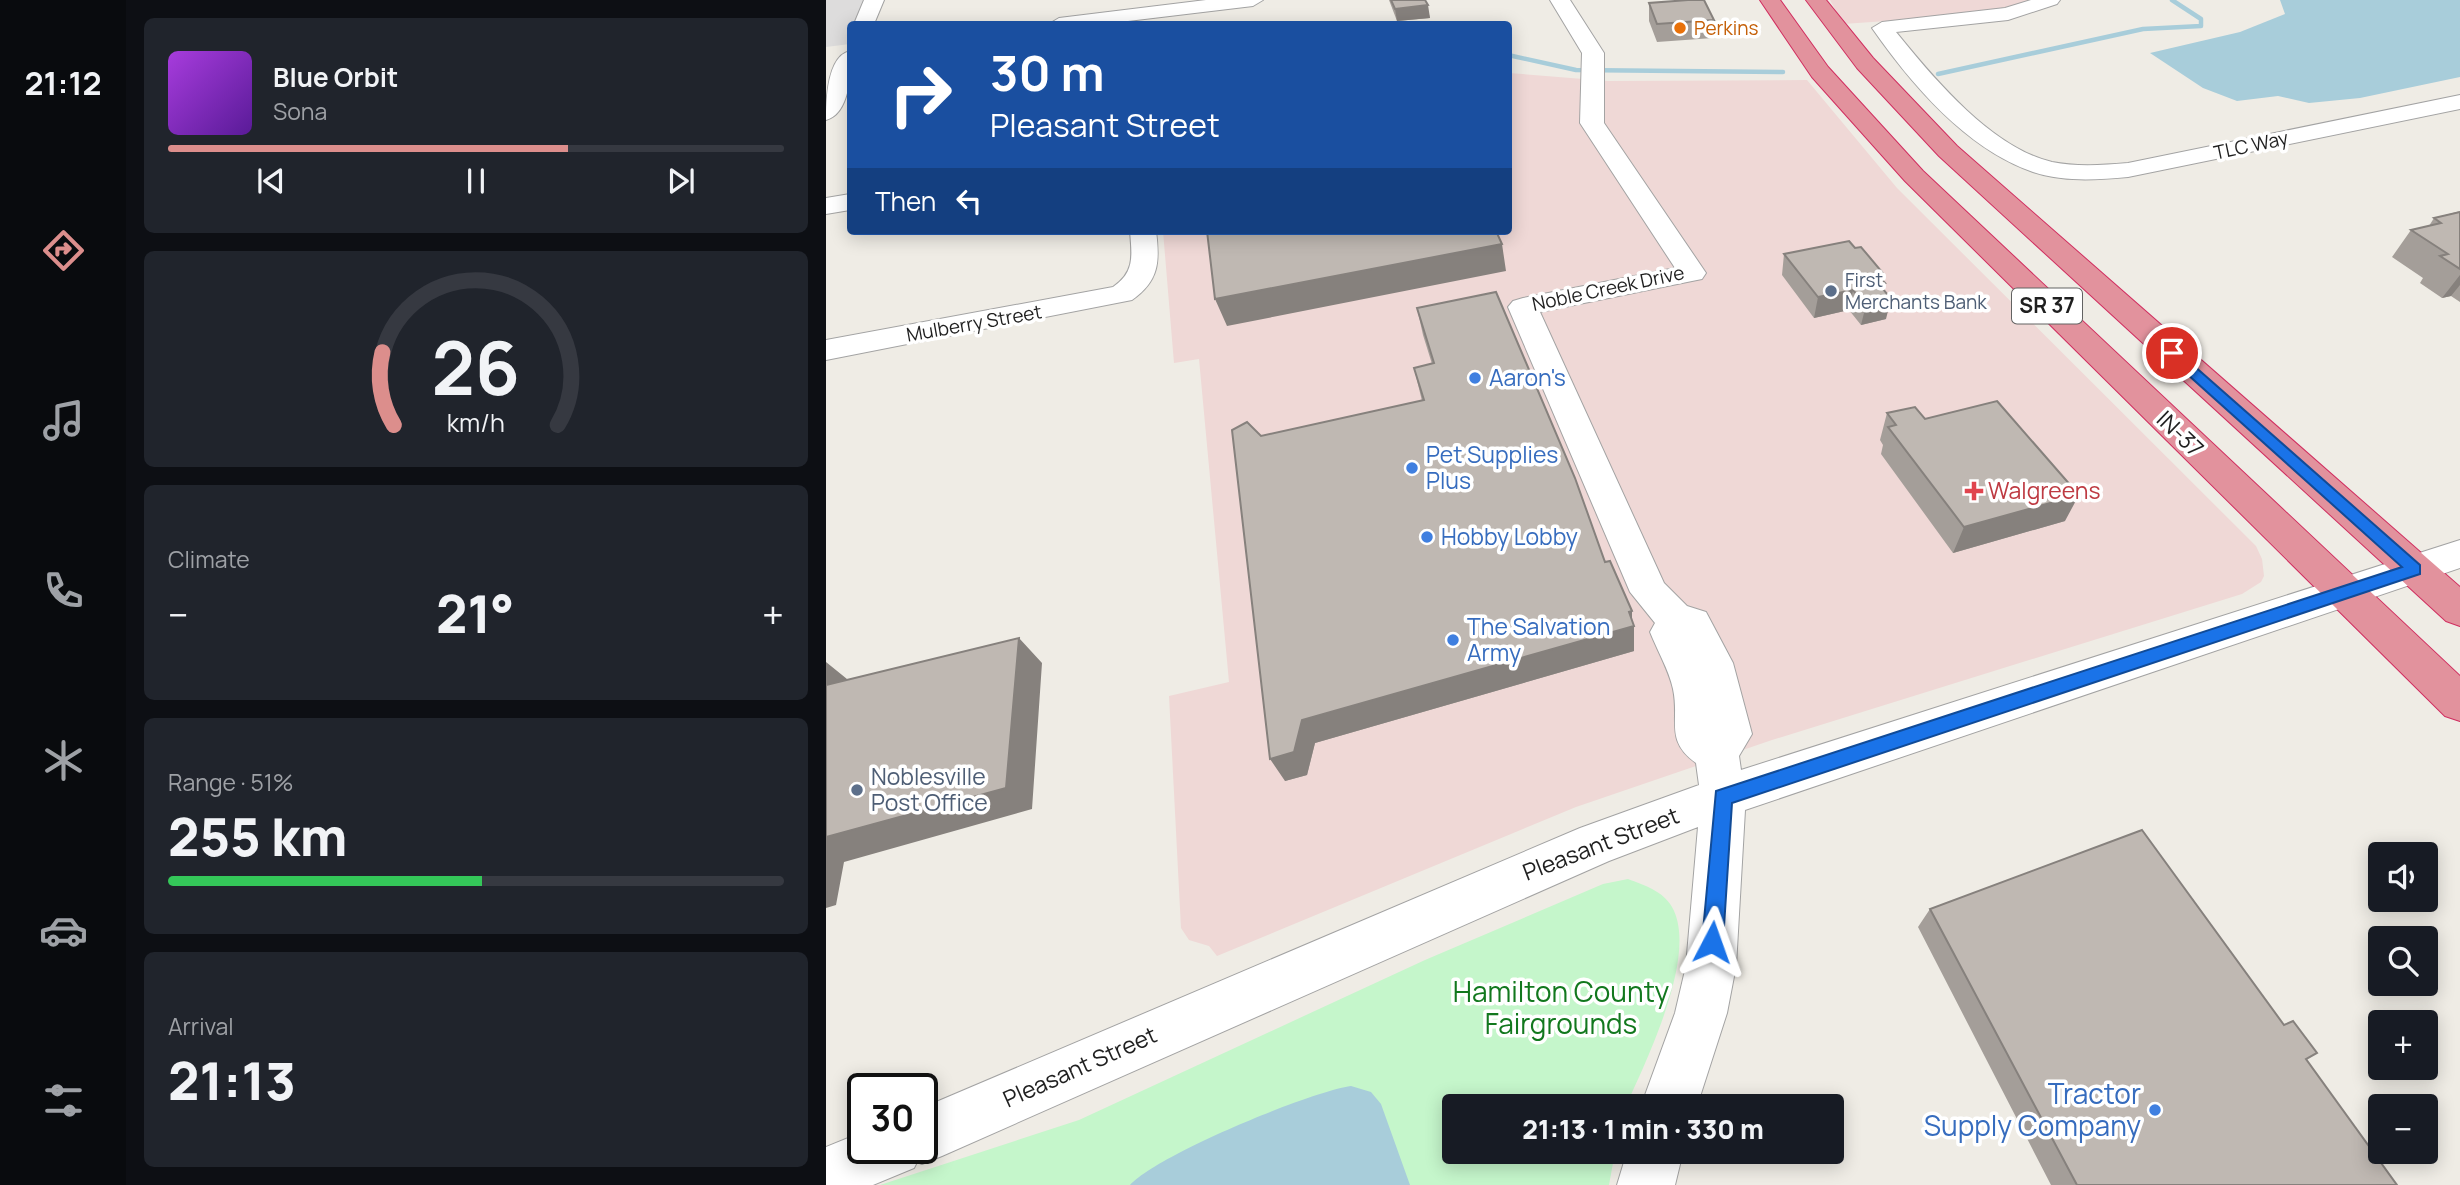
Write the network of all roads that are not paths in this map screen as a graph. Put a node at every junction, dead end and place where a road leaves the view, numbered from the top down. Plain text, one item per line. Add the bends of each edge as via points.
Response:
1 (874, 0) edge
2 (1253, 0) edge
3 (1560, 0) edge
4 (1770, 0) edge
5 (1816, 0) edge
6 (2050, 0) edge
7 (865, 21) edge
8 (1083, 21) edge
9 (847, 51) edge
10 (826, 54) edge
11 (847, 64) edge
12 (2460, 102) edge
13 (826, 113) edge
14 (847, 202) edge
15 (826, 206) edge
16 (1143, 235) edge
17 (826, 350) edge
18 (2460, 554) edge
19 (2414, 569) junction
20 (2345, 593) junction
21 (2460, 610) edge
22 (2460, 703) edge
23 (1720, 775) junction
24 (1673, 1094) edge
25 (938, 1129) edge
26 (855, 1164) edge
27 (1652, 1164) edge
28 (826, 1176) edge
29 (1646, 1185) edge

1 - 7 street
2 - 8 street
3 - 23 street, Noble Creek Drive via 1593,53 1592,123 1692,273 1523,307 1649,592 1676,620 1692,623 1719,674 1730,734
4 - 20 highway, IN-37 / SR 37 via 1821,72 1914,176
5 - 19 highway, SR 37 via 1865,63 1948,151
6 - 12 street, TLC Way via 2008,14 1882,28 1972,124 2010,153 2042,167 2075,173 2128,170
9 - 10 street
11 - 13 street
14 - 15 street
16 - 17 street, Mulberry Street via 1145,272 1122,294
18 - 19 street, Pleasant Street
19 - 20 street, Pleasant Street
19 - 21 highway, SR 37
20 - 22 highway, IN-37 / SR 37
20 - 23 street, Pleasant Street
23 - 24 street via 1710,965 1701,1013
23 - 25 street, Pleasant Street via 1534,869
26 - 28 street
27 - 29 street

